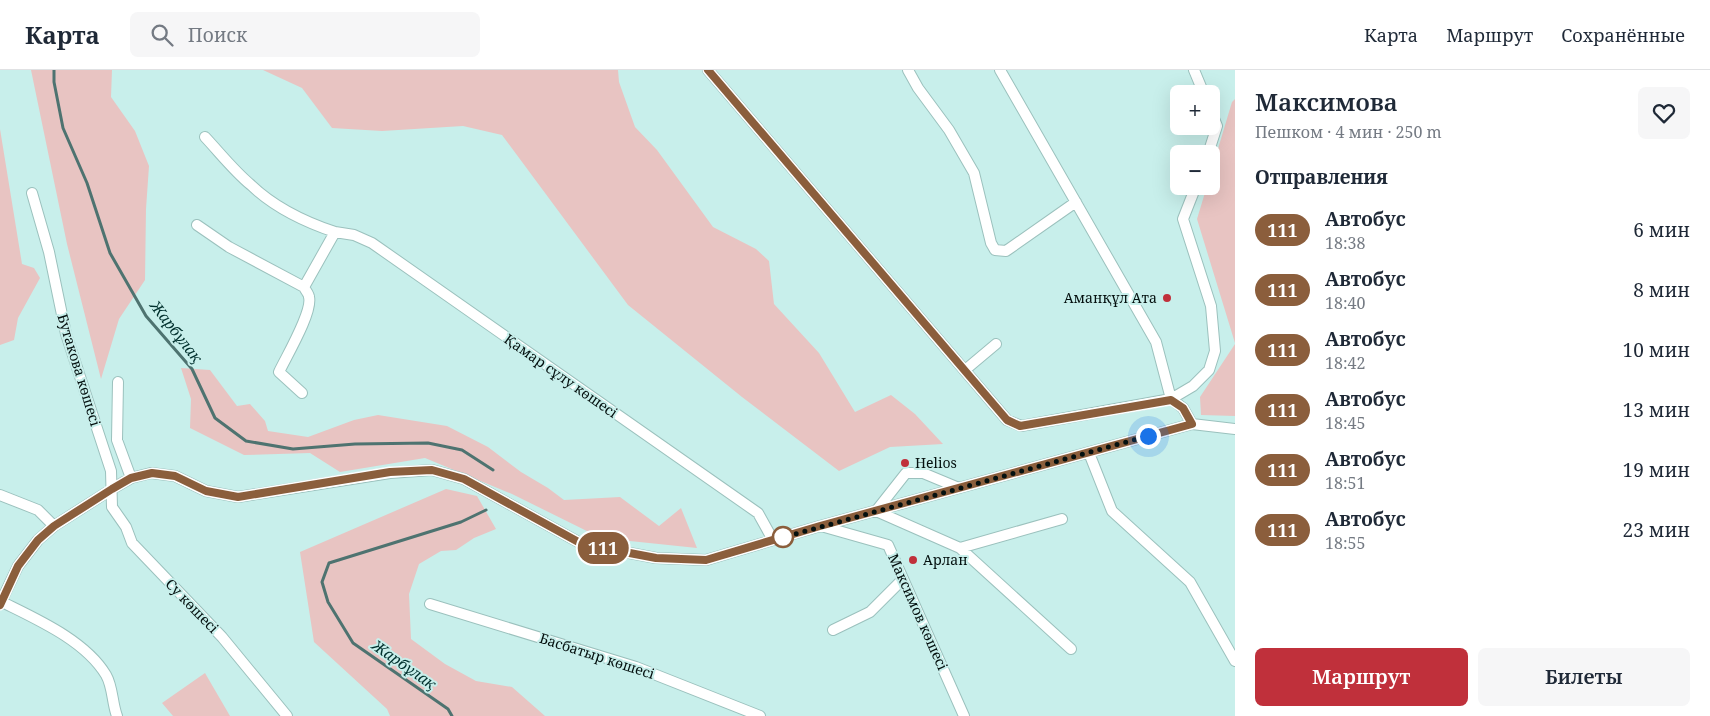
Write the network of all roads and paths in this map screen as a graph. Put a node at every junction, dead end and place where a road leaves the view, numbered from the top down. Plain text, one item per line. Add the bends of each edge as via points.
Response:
1 (708, 70) edge
2 (908, 70) edge
3 (1000, 70) edge
4 (1194, 70) edge
5 (1200, 85) edge
6 (205, 138) dead end
7 (32, 193) dead end
8 (1192, 195) edge
9 (1076, 202) junction
10 (198, 225) dead end
11 (335, 232) junction
12 (304, 287) junction
13 (996, 344) dead end
14 (965, 370) junction
15 (118, 382) dead end
16 (302, 393) dead end
17 (1171, 400) junction
18 (1192, 424) junction
19 (1235, 428) edge
20 (1089, 453) junction
21 (131, 478) junction
22 (959, 488) junction
23 (112, 489) junction
24 (0, 495) edge
25 (876, 511) junction
26 (1062, 519) dead end
27 (54, 526) junction
28 (820, 526) junction
29 (773, 540) junction
30 (960, 548) junction
31 (903, 579) junction
32 (0, 602) edge
33 (430, 604) dead end
34 (833, 630) dead end
35 (1071, 649) dead end
36 (1235, 661) edge
37 (117, 716) edge
38 (288, 716) edge
39 (760, 716) edge
40 (964, 716) edge

1 - 14 street
2 - 9 street via 974,173 990,243 995,250 1006,251
3 - 9 street
4 - 5 street
6 - 11 street, Қамар сұлу көшесі via 251,186 283,209
7 - 23 street, Бутакова көшесі via 49,252 66,334 111,471
8 - 17 street via 1183,218 1211,306 1215,351 1209,370 1193,386
9 - 17 street via 1156,342
10 - 12 street via 229,247
11 - 12 street
11 - 29 street, Қамар сұлу көшесі via 354,235 372,243 734,496 758,513
12 - 16 street via 309,296 309,306 279,372
13 - 14 street
14 - 17 street via 1007,420 1020,426
15 - 21 street via 117,440
17 - 18 street via 1183,408
18 - 19 street
18 - 20 street
20 - 22 street
20 - 36 street via 1112,511 1190,582
21 - 23 street
21 - 29 street via 152,473 175,476 206,491 238,497 390,472 432,470 464,479 582,544 656,558 706,560
22 - 25 street
22 - 25 street via 923,473 906,473
23 - 27 street
23 - 38 street, Су көшесі via 112,507 126,527 132,543 228,643
24 - 27 street via 38,510
25 - 28 street
25 - 30 street
26 - 30 street
27 - 32 street via 38,540 18,566
28 - 29 street
28 - 31 street, Максимов көшесі via 888,545
30 - 35 street
31 - 34 street via 870,612
31 - 40 street, Максимов көшесі
32 - 37 street via 55,630 92,656 107,677
33 - 39 street, Басбатыр көшесі via 636,667

